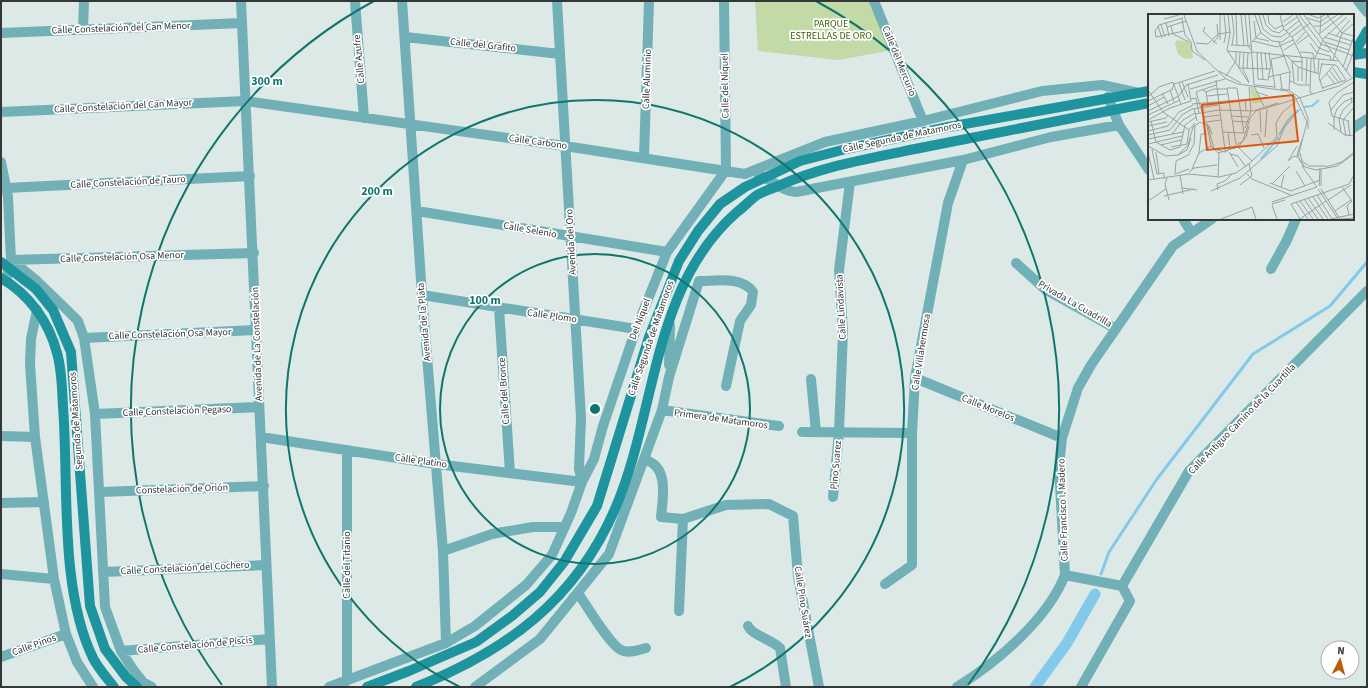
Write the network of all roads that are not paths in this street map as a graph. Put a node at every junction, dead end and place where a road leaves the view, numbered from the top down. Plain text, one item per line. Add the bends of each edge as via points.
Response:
1 (84, 1) edge
2 (241, 1) edge
3 (355, 1) edge
4 (402, 1) edge
5 (557, 1) edge
6 (650, 1) edge
7 (724, 1) edge
8 (874, 1) edge
9 (1358, 1) edge
10 (1367, 12) edge
11 (242, 23) junction
12 (83, 30) junction
13 (1367, 31) edge
14 (1, 33) edge
15 (405, 37) junction
16 (1354, 49) edge
17 (1367, 53) edge
18 (560, 54) junction
19 (1354, 55) edge
20 (1367, 68) edge
21 (1354, 71) edge
22 (1354, 71) edge
23 (1367, 74) edge
24 (1144, 92) edge
25 (1108, 98) junction
26 (245, 101) junction
27 (1148, 103) edge
28 (1111, 110) junction
29 (1, 112) edge
30 (364, 118) junction
31 (1367, 119) edge
32 (923, 121) junction
33 (411, 124) junction
34 (1119, 125) junction
35 (1354, 127) edge
36 (565, 146) junction
37 (644, 158) junction
38 (963, 160) junction
39 (1, 162) edge
40 (1148, 168) edge
41 (726, 170) junction
42 (745, 174) junction
43 (250, 176) junction
44 (765, 178) junction
45 (850, 182) junction
46 (778, 186) junction
47 (6, 188) junction
48 (417, 211) junction
49 (1183, 220) edge
50 (1210, 220) edge
51 (1296, 220) edge
52 (1192, 232) junction
53 (571, 237) junction
54 (667, 252) junction
55 (254, 253) junction
56 (1, 254) edge
57 (7, 263) edge
58 (1016, 263) dead end
59 (1271, 269) dead end
60 (4, 279) edge
61 (1367, 291) edge
62 (422, 295) junction
63 (499, 308) junction
64 (37, 310) junction
65 (670, 319) junction
66 (575, 320) junction
67 (636, 329) junction
68 (1116, 329) junction
69 (256, 330) junction
70 (84, 338) junction
71 (669, 377) junction
72 (915, 378) junction
73 (811, 379) dead end
74 (726, 386) dead end
75 (259, 407) junction
76 (662, 410) junction
77 (95, 414) junction
78 (780, 426) dead end
79 (802, 432) dead end
80 (816, 432) junction
81 (839, 432) junction
82 (912, 433) junction
83 (1, 436) edge
84 (34, 437) junction
85 (261, 437) junction
86 (1062, 438) junction
87 (348, 450) junction
88 (645, 460) junction
89 (436, 464) junction
90 (510, 473) junction
91 (582, 482) junction
92 (264, 486) junction
93 (100, 492) junction
94 (833, 497) dead end
95 (44, 502) junction
96 (1, 503) edge
97 (683, 519) junction
98 (565, 527) junction
99 (443, 551) junction
100 (266, 565) junction
101 (103, 572) junction
102 (1, 574) edge
103 (1065, 575) junction
104 (54, 578) junction
105 (886, 584) dead end
106 (1122, 586) junction
107 (578, 593) junction
108 (679, 612) dead end
109 (748, 626) dead end
110 (66, 634) junction
111 (269, 639) junction
112 (446, 643) junction
113 (646, 648) dead end
114 (121, 651) junction
115 (1, 657) edge
116 (347, 681) junction
117 (93, 687) edge
118 (114, 687) edge
119 (137, 687) edge
120 (152, 687) edge
121 (272, 687) edge
122 (329, 687) edge
123 (367, 687) edge
124 (416, 687) edge
125 (476, 687) edge
126 (786, 687) edge
127 (818, 687) edge
128 (957, 687) edge
129 (1081, 687) edge

1 - 12 street
2 - 11 street, Avenida de La Constelación
3 - 30 street, Calle Azufre
4 - 15 street, Avenida de la Plata
5 - 18 street, Avenida del Oro
6 - 37 street, Calle Aluminio
7 - 41 street, Calle del Níquel
8 - 32 street, Calle del Mercurio
9 - 10 street
11 - 12 street, Calle Constelación del Can Menor
11 - 26 street, Avenida de La Constelación
12 - 14 street, Calle Constelación del Can Menor
13 - 16 main road
15 - 18 street, Calle del Grafito
15 - 33 street, Avenida de la Plata
17 - 19 main road
18 - 36 street, Avenida del Oro
20 - 21 main road
22 - 23 main road
24 - 25 main road, Calle Segunda de Matamoros
24 - 32 street via 1102,85 1042,91
25 - 28 street
25 - 44 main road, Calle Segunda de Matamoros via 846,149 800,160
26 - 29 street, Calle Constelación del Can Mayor
26 - 30 street, Calle Carbono
26 - 43 street, Avenida de La Constelación
27 - 28 main road, Calle Segunda de Matamoros
28 - 34 street
28 - 46 main road, Calle Segunda de Matamoros via 852,161 796,177
30 - 33 street, Calle Carbono
31 - 35 street
32 - 42 street via 825,142
33 - 36 street, Calle Carbono
33 - 48 street, Avenida de la Plata
34 - 38 street via 1051,137
34 - 40 street
36 - 37 street, Calle Carbono
36 - 53 street, Avenida del Oro
37 - 41 street, Calle Carbono
38 - 45 street
38 - 72 street, Calle Villahermosa via 948,203
39 - 47 street
41 - 42 street, Calle Carbono
41 - 54 street, Del Niquel
42 - 44 street, Calle Carbono
43 - 47 street, Calle Constelación de Tauro
43 - 55 street, Avenida de La Constelación
44 - 46 street
44 - 123 main road, Calle Segunda de Matamoros via 745,187 720,204 679,260 649,337 597,506 564,562 540,592 476,642
45 - 46 street via 796,192 789,192
45 - 81 street, Calle Lindavista via 839,270 843,332
46 - 65 main road, Calle Segunda de Matamoros via 758,195 714,235 688,275
47 - 57 street
48 - 53 street, Calle Selenio
48 - 62 street, Avenida de la Plata
49 - 52 street
50 - 52 street, Calle Francisco I. Madero
51 - 59 street
52 - 68 street, Calle Francisco I. Madero via 1173,246
53 - 54 street, Calle Selenio
53 - 66 street, Avenida del Oro
54 - 67 street, Del Niquel
55 - 57 street, Calle Constelación Osa Menor
55 - 69 street, Avenida de La Constelación
56 - 57 street
57 - 60 street
57 - 70 street via 37,281 78,321
57 - 119 main road, Segunda de Matamoros via 36,289 53,310 71,352 90,606 105,649
58 - 68 street, Privada La Cuadrilla via 1046,290
60 - 64 main road, Segunda de Matamoros
61 - 106 street, Calle Antiguo Camino de la Cuartilla via 1189,471
62 - 63 street, Calle Plomo
62 - 89 street, Avenida de la Plata
63 - 66 street, Calle Plomo
63 - 90 street, Calle del Bronce
64 - 84 street via 31,339 30,364
64 - 118 main road, Segunda de Matamoros via 48,328 57,353 60,372 73,593 93,658
65 - 71 street
65 - 124 main road, Calle Segunda de Matamoros via 616,506 605,531 578,573 535,619 501,644 472,663
66 - 67 street, Calle Plomo
66 - 91 street, Avenida del Oro via 581,418 579,469
67 - 91 street, Del Niquel via 594,460
68 - 86 street, Calle Francisco I. Madero via 1078,388
69 - 70 street, Calle Constelación Osa Mayor
69 - 75 street, Avenida de La Constelación
70 - 77 street
71 - 74 street via 699,281 735,281 748,284 753,292 751,305 740,321
71 - 76 street
72 - 82 street, Calle Villahermosa
72 - 86 street, Calle Morelos
73 - 80 street
75 - 77 street, Calle Constelación Pegaso
75 - 85 street, Avenida de La Constelación
76 - 78 street, Primera de Matamoros
76 - 88 street
77 - 93 street
79 - 80 street
80 - 81 street
81 - 82 street
81 - 94 street, Pino Suarez
82 - 105 street, Calle Villahermosa via 912,564
83 - 84 street
84 - 95 street
85 - 87 street, Calle Platino
85 - 92 street, Avenida de La Constelación
86 - 103 street, Calle Francisco I. Madero via 1059,467
87 - 89 street, Calle Platino
87 - 116 street, Calle del Titanio
88 - 97 street via 654,462 662,473 661,517
88 - 107 street via 609,554
89 - 90 street, Calle Platino
89 - 99 street, Avenida de la Plata
90 - 91 street, Calle Platino
91 - 98 street, Del Niquel
92 - 93 street, Constelación de Orión
92 - 100 street, Avenida de La Constelación
93 - 101 street
95 - 96 street
95 - 104 street
97 - 108 street
97 - 127 street, Calle Pino Suárez via 726,505 770,504 793,516 798,576
98 - 99 street via 533,527 492,534
98 - 112 street, Del Niquel via 552,555 526,585 475,626
99 - 112 street, Avenida de la Plata
100 - 101 street, Calle Constelación del Cochero
100 - 111 street, Avenida de La Constelación
101 - 114 street via 105,607
102 - 104 street
103 - 106 street
103 - 128 street, Calle Francisco I. Madero via 1059,591 1046,609 987,667
104 - 110 street
106 - 129 street via 1130,601
107 - 113 street via 613,643 622,651 634,652
107 - 125 street via 540,639
109 - 126 street via 754,633 780,648
110 - 115 street, Calle Pinos
110 - 117 street via 77,662
111 - 114 street, Calle Constelación de Piscis
111 - 121 street, Avenida de La Constelación
112 - 116 street, Del Niquel
114 - 120 street via 143,682
116 - 122 street, Del Niquel

